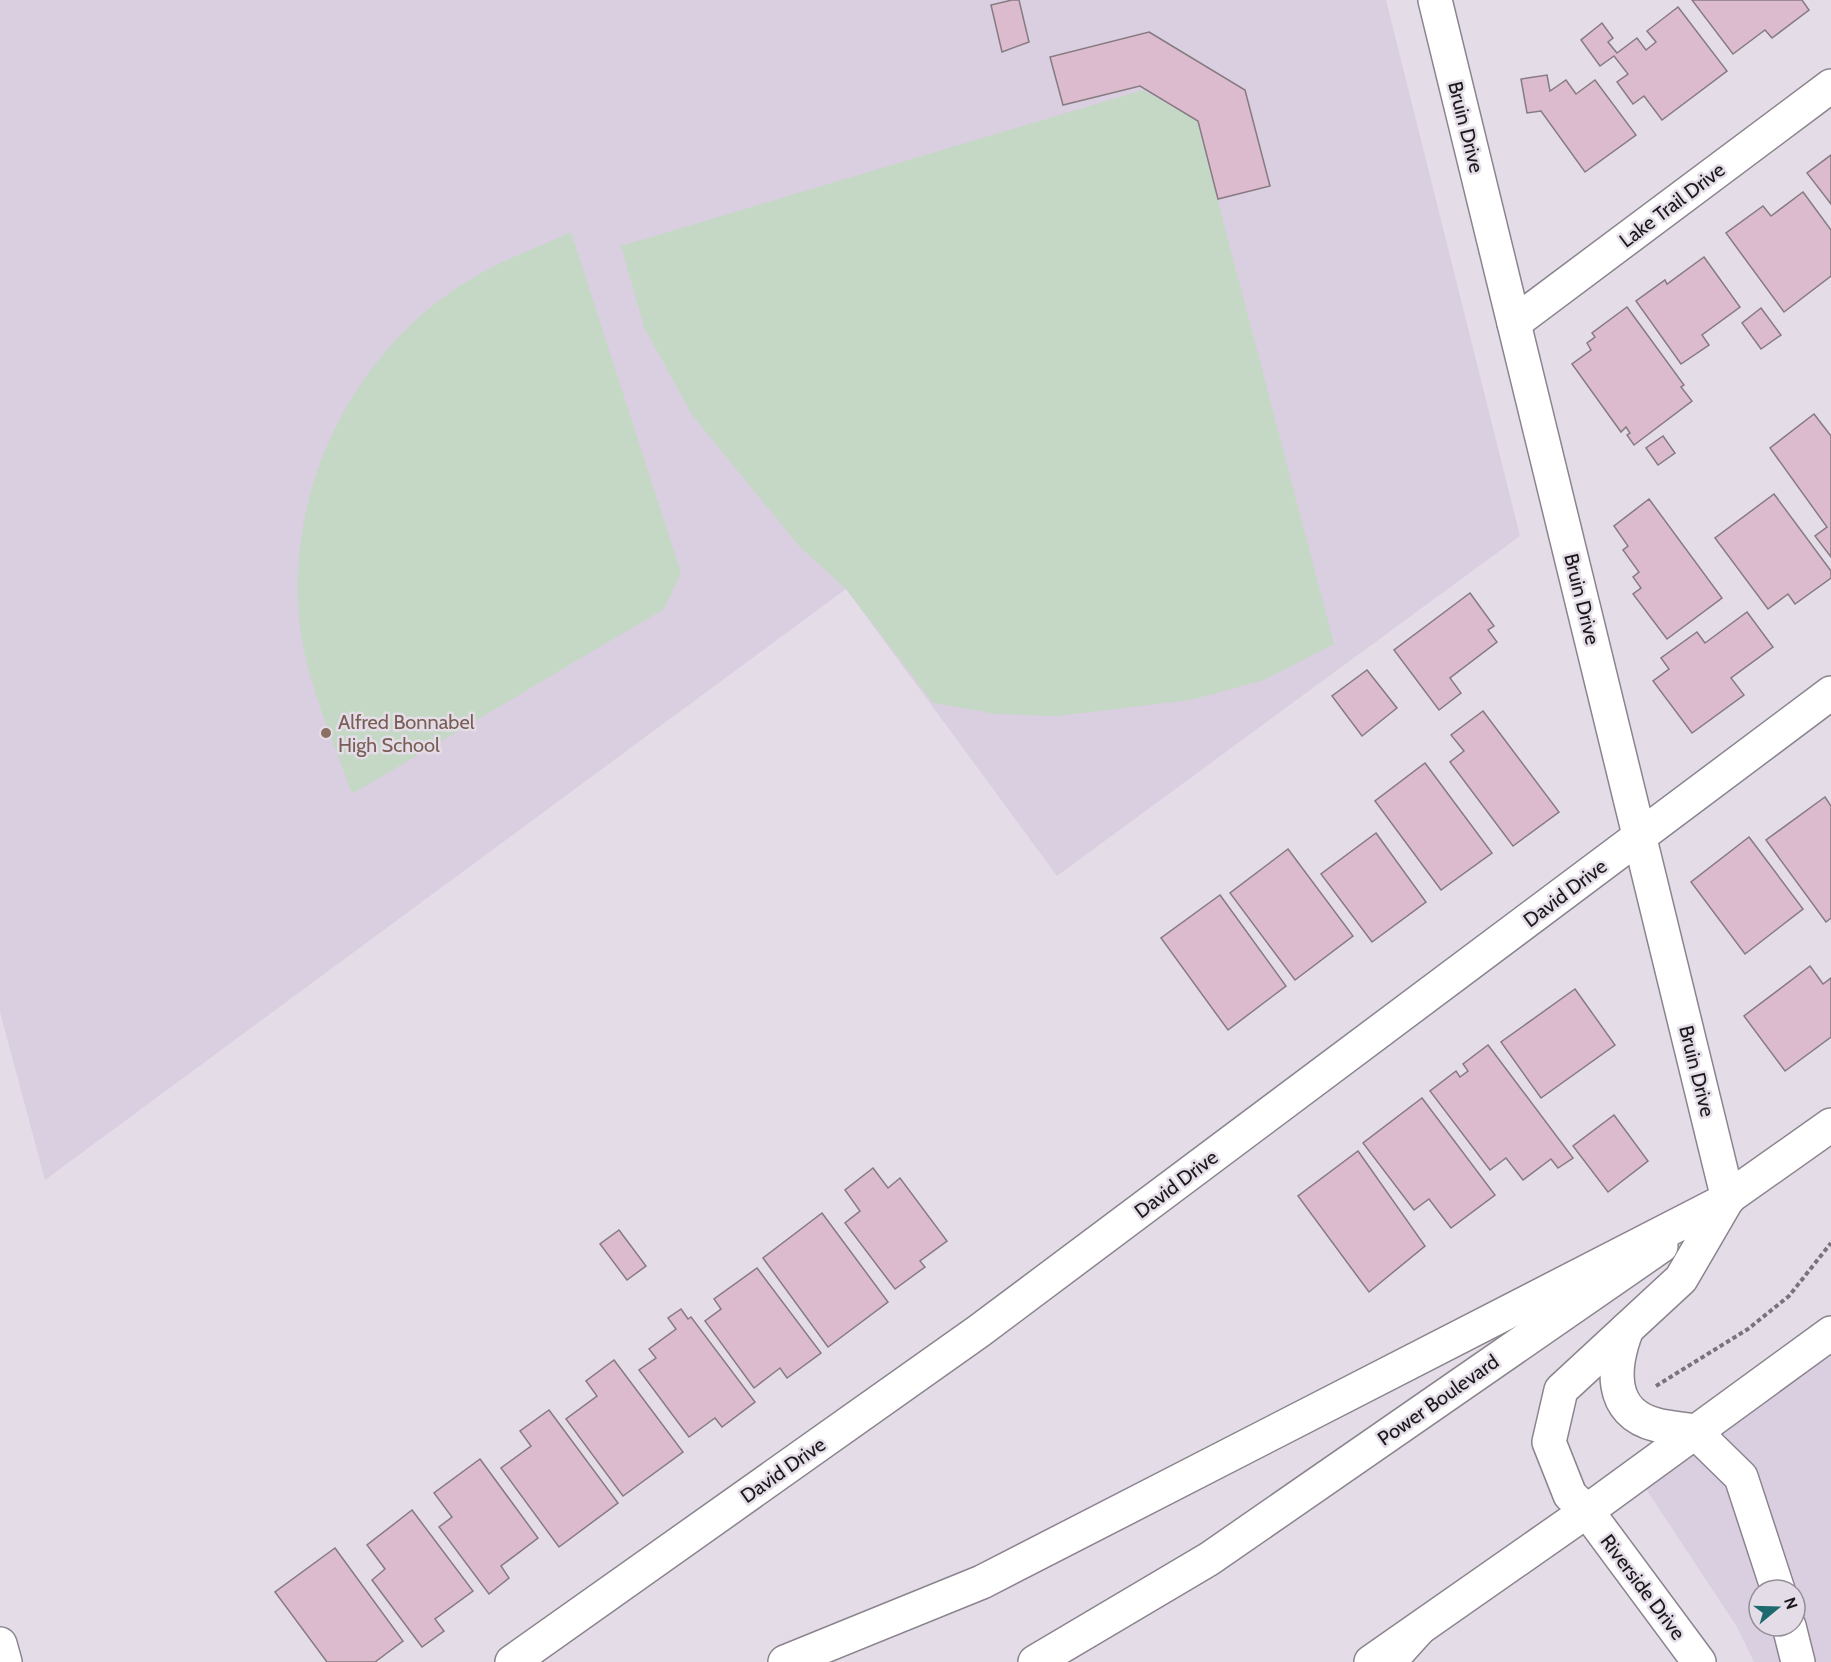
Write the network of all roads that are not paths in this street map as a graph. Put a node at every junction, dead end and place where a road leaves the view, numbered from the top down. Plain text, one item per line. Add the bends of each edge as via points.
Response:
1 (1435, 0) edge
2 (1831, 86) edge
3 (1514, 323) junction
4 (1831, 693) edge
5 (1640, 836) junction
6 (1831, 1125) edge
7 (1728, 1199) junction
8 (1628, 1329) junction
9 (1831, 1333) edge
10 (1694, 1431) junction
11 (1587, 1511) junction
12 (1774, 1578) edge
13 (1418, 1630) junction
14 (1792, 1638) edge
15 (0, 1644) edge
16 (5, 1662) edge
17 (512, 1662) edge
18 (785, 1662) edge
19 (1035, 1662) edge
20 (1371, 1662) edge
21 (1389, 1662) edge
22 (1699, 1662) edge
23 (1798, 1662) edge

1 - 3 main road, Bruin Drive
2 - 3 main road, Lake Trail Drive
3 - 5 main road, Bruin Drive
4 - 5 main road, David Drive
5 - 7 main road, Bruin Drive
5 - 17 main road, David Drive via 980,1331
6 - 7 main road, Power Boulevard
7 - 8 main road, Riverside Drive via 1681,1279
7 - 18 main road via 982,1582
7 - 19 main road, Power Boulevard via 1209,1559
8 - 10 main road via 1618,1353 1615,1378 1624,1403 1655,1425
8 - 11 main road, Riverside Drive via 1561,1390 1549,1442 1570,1495
9 - 10 main road
10 - 11 main road
10 - 12 main road via 1742,1477
11 - 13 main road
11 - 22 main road, Riverside Drive
13 - 20 main road
13 - 21 main road
14 - 23 main road
15 - 16 main road

